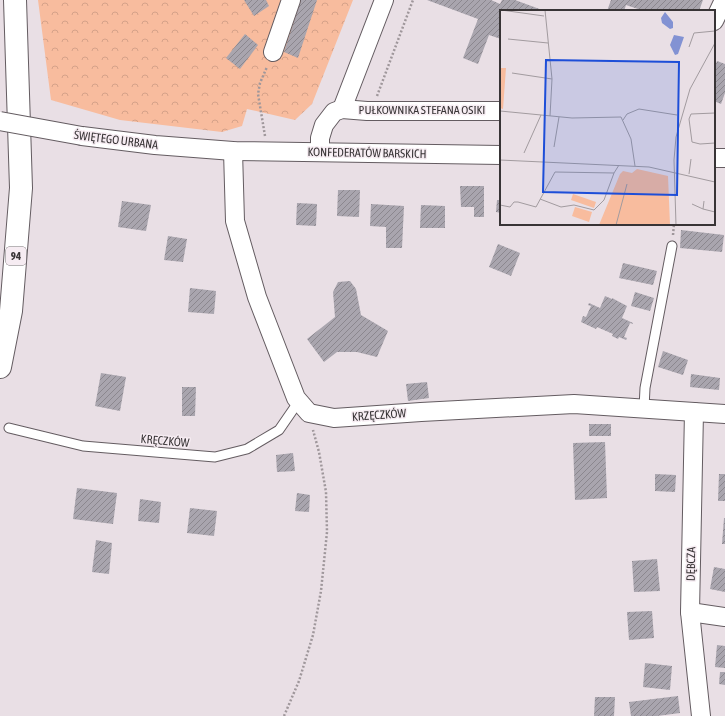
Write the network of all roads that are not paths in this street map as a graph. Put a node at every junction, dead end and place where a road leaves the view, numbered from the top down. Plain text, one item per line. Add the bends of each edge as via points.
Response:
1 (15, 0) edge
2 (291, 0) edge
3 (384, 0) edge
4 (724, 0) edge
5 (715, 20) edge
6 (273, 52) road end
7 (342, 109) junction
8 (500, 111) edge
9 (0, 121) edge
10 (233, 151) junction
11 (320, 152) junction
12 (500, 156) edge
13 (672, 246) dead end
14 (0, 368) edge
15 (304, 407) junction
16 (644, 408) junction
17 (694, 412) junction
18 (725, 414) edge
19 (9, 428) dead end
20 (690, 612) junction
21 (725, 617) edge
22 (701, 716) edge

1 - 14 main road, 94 via 21,188 11,311
2 - 6 street
3 - 7 street, PUŁKOWNIKA STEFANA OSIKI
4 - 5 street
7 - 8 street, PUŁKOWNIKA STEFANA OSIKI
7 - 11 street, PUŁKOWNIKA STEFANA OSIKI via 334,112 324,125 320,138
9 - 10 street, ŚWIĘTEGO URBANA, bridge via 82,136
10 - 11 street, KONFEDERATÓW BARSKICH
10 - 15 street via 235,221 257,297 296,398
11 - 12 street, KONFEDERATÓW BARSKICH
13 - 16 lane via 645,388
15 - 16 street, KRZĘCZKÓW via 334,418 574,404
15 - 19 lane, KRĘCZKÓW via 279,430 247,449 215,457 83,446
16 - 17 street, KRZĘCZKÓW
17 - 18 street, KRZĘCZKÓW
17 - 20 street, DĘBCZA
20 - 21 street
20 - 22 street, DĘBCZA

